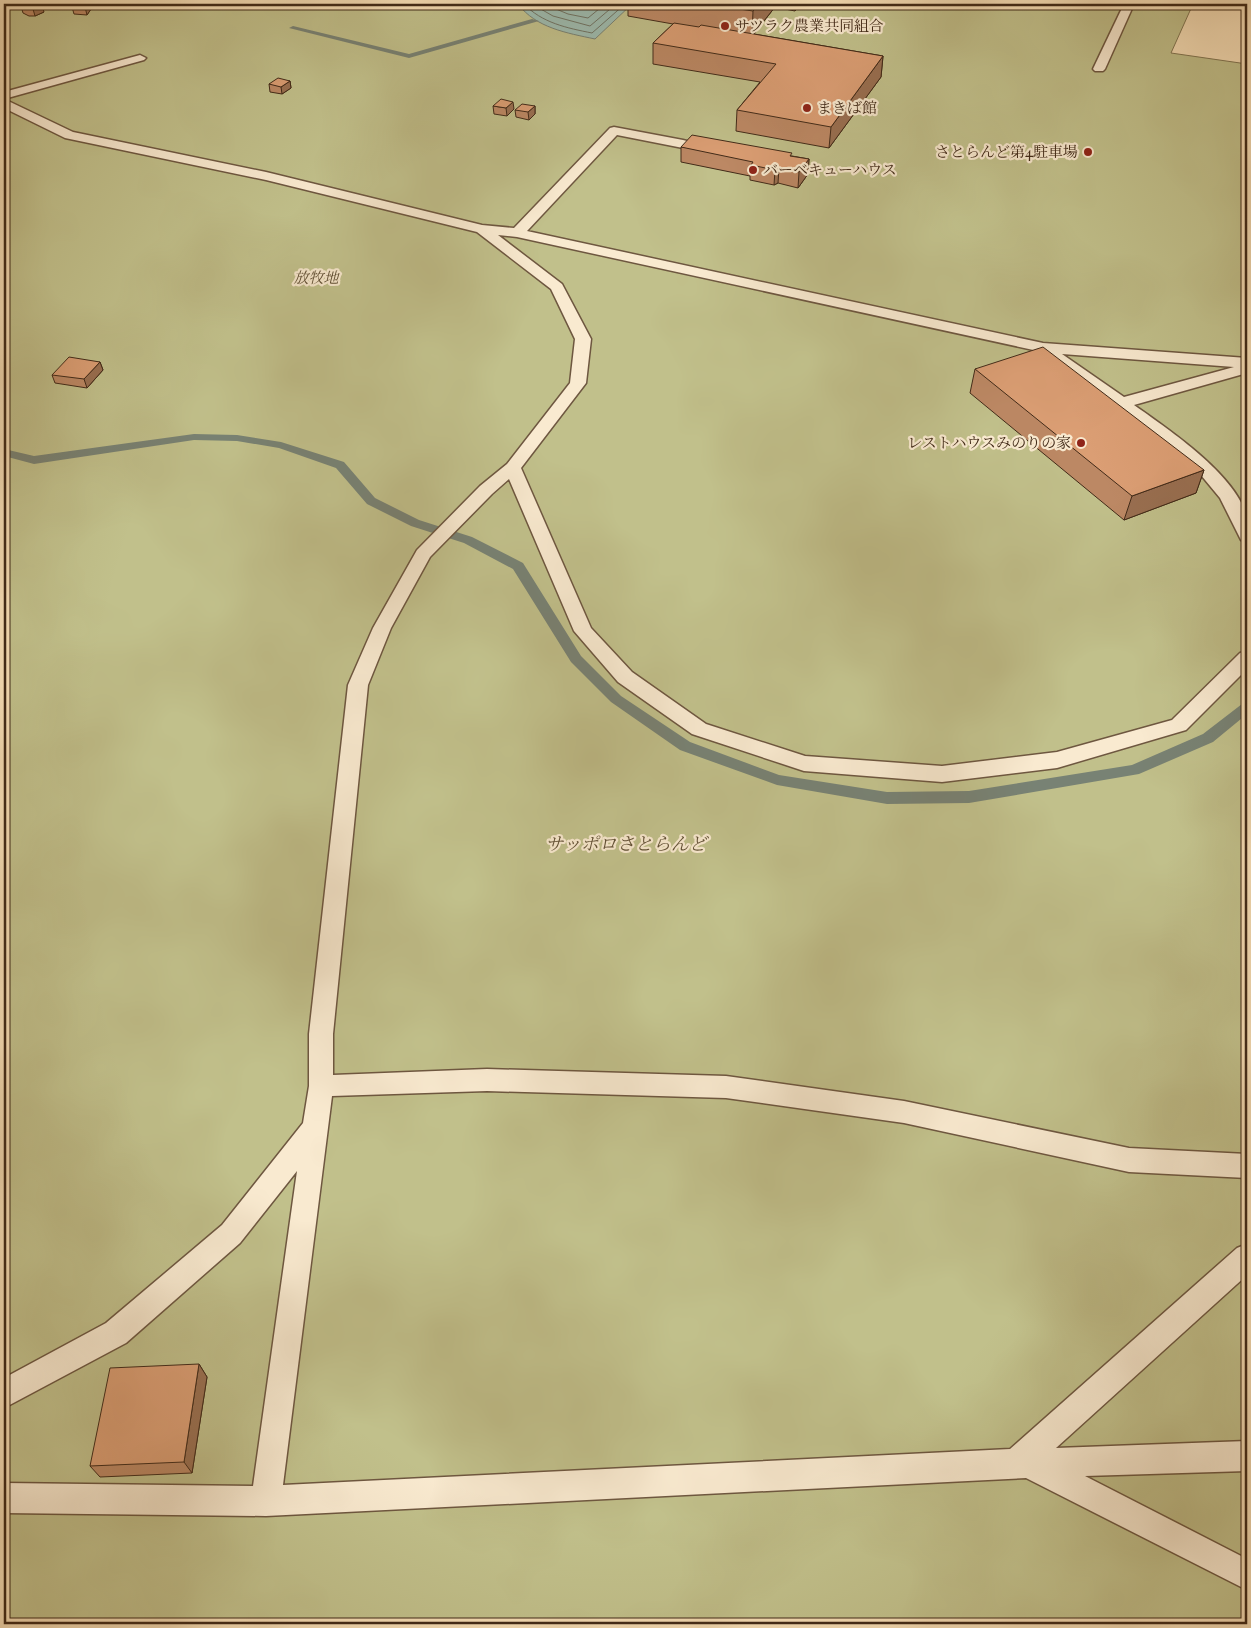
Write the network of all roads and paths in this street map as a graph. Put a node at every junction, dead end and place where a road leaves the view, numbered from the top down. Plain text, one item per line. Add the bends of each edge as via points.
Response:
1 (1129, 4) edge
2 (140, 58) dead end
3 (1099, 69) dead end
4 (4, 96) edge
5 (4, 103) edge
6 (683, 144) edge
7 (482, 229) junction
8 (517, 233) junction
9 (1043, 348) junction
10 (1247, 363) edge
11 (1247, 368) edge
12 (1122, 403) junction
13 (513, 468) junction
14 (1247, 536) edge
15 (1247, 658) edge
16 (321, 1086) junction
17 (315, 1128) junction
18 (1247, 1166) edge
19 (1247, 1257) edge
20 (4, 1394) edge
21 (1247, 1456) edge
22 (1022, 1464) junction
23 (4, 1498) edge
24 (266, 1501) junction
25 (1247, 1574) edge

1 - 3 lane
2 - 4 lane
5 - 7 lane via 69,136 266,176
6 - 8 lane via 614,131
7 - 8 lane
7 - 13 lane via 557,287 583,339 578,383
8 - 9 lane
9 - 10 lane
9 - 12 lane
11 - 12 lane
12 - 14 lane via 1197,459 1228,496
13 - 15 lane via 583,631 625,677 699,729 804,763 942,774 1056,760 1179,725
13 - 16 lane via 486,490 423,554 382,628 358,685 321,1034
16 - 17 lane
16 - 18 lane via 487,1080 726,1087 904,1112 1129,1160
17 - 20 lane via 231,1234 116,1334
17 - 24 lane
19 - 22 lane
21 - 22 lane
22 - 24 lane
22 - 25 lane
23 - 24 lane

